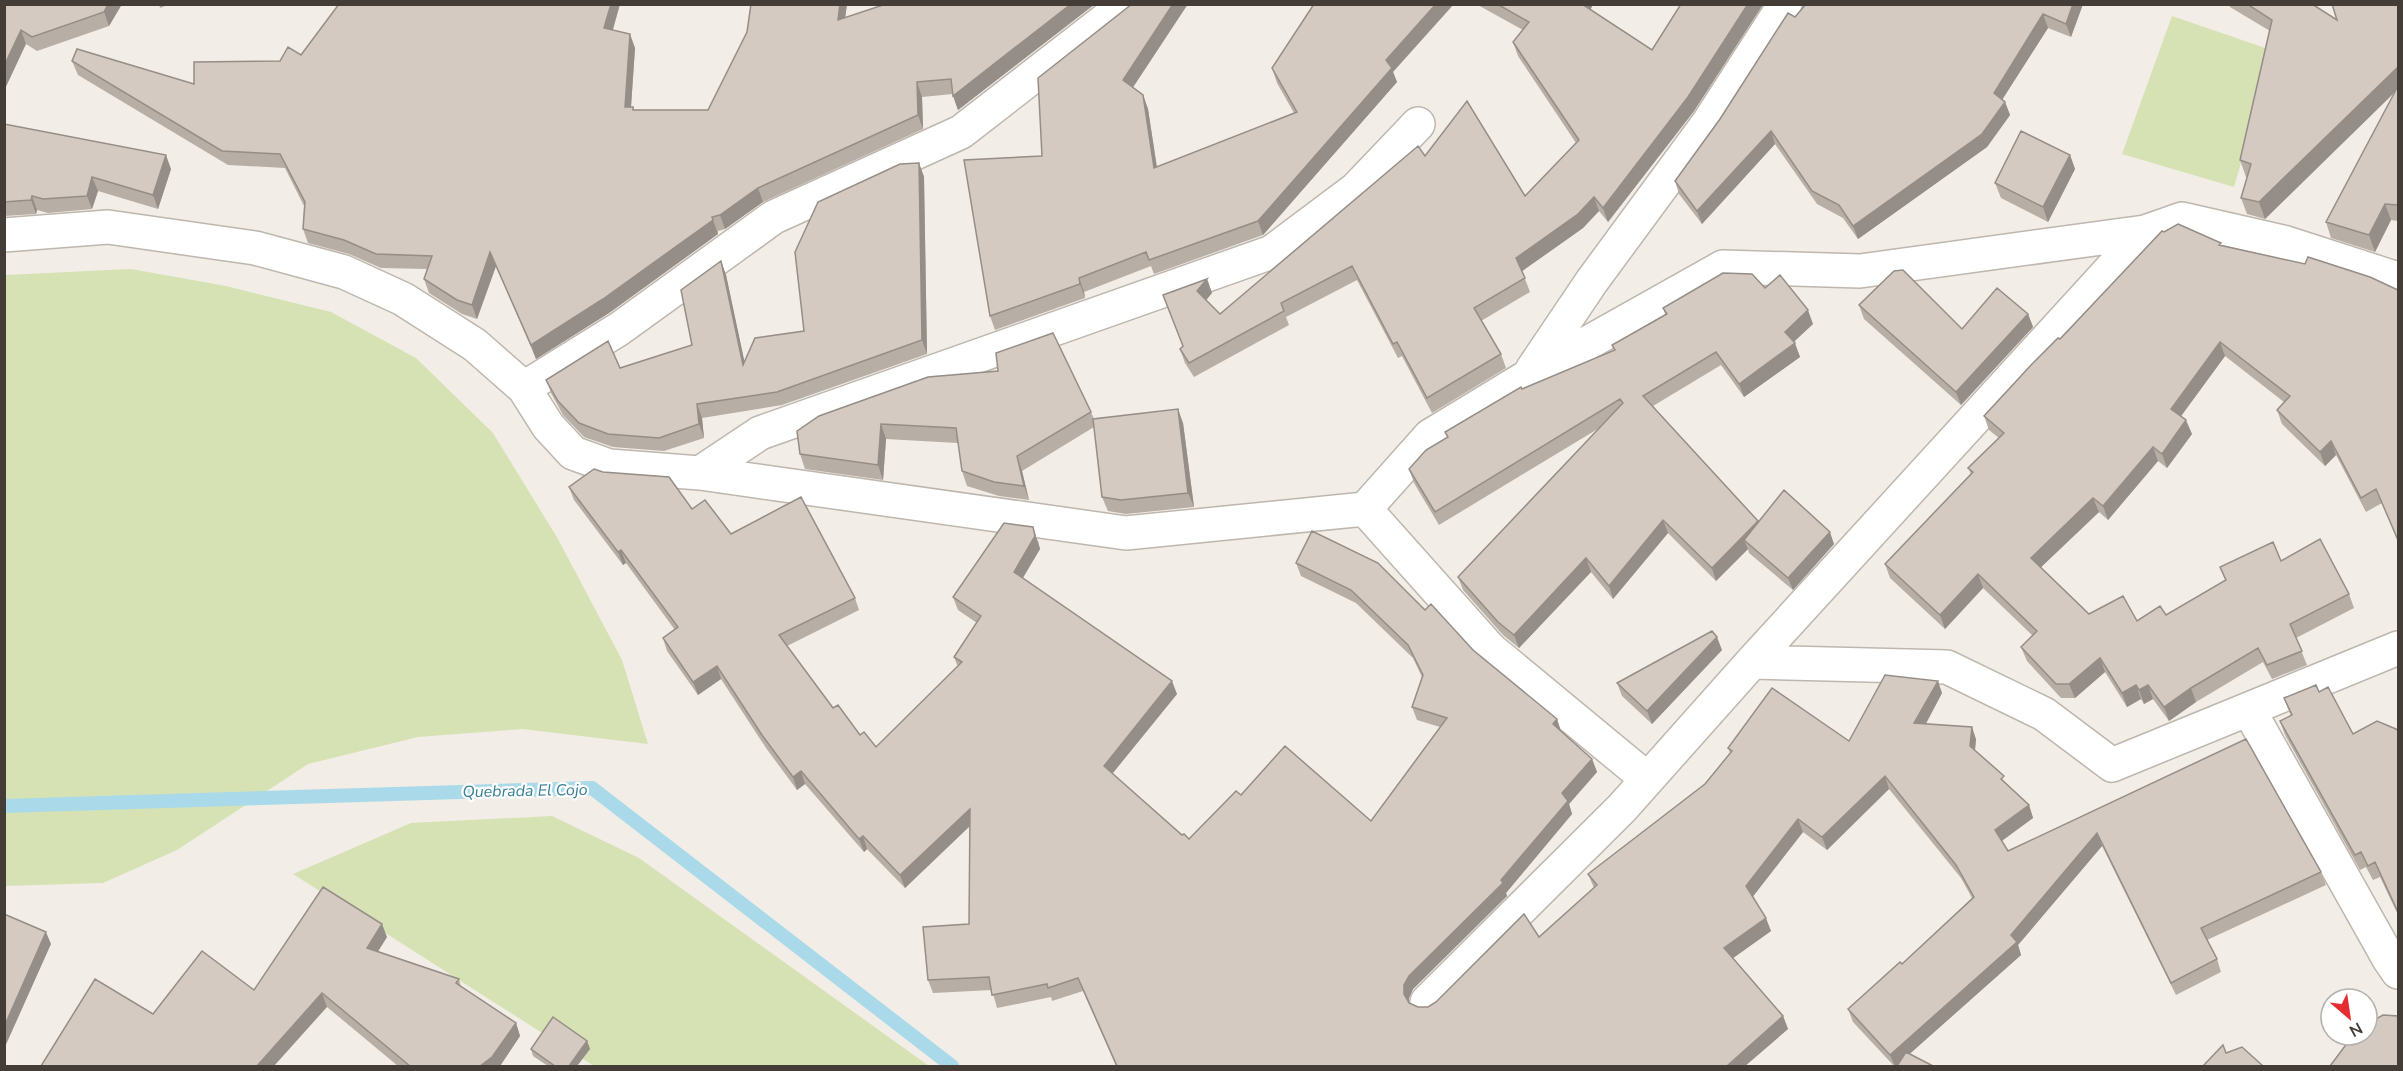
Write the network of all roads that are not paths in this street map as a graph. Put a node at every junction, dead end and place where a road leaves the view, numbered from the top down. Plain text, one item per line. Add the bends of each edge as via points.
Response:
1 (1126, 4) edge
2 (1785, 4) edge
3 (1418, 124) dead end
4 (2145, 232) junction
5 (4, 235) edge
6 (2398, 279) edge
7 (1527, 376) junction
8 (524, 388) junction
9 (700, 473) junction
10 (1365, 509) junction
11 (2398, 648) edge
12 (1752, 662) junction
13 (2249, 710) junction
14 (1646, 778) junction
15 (2398, 972) edge
16 (1427, 1002) dead end

1 - 8 street via 961,132 774,217 619,329
2 - 7 street via 1709,122
3 - 9 street via 1356,189 1272,252 760,433
4 - 6 street via 2182,219 2283,242
4 - 7 street via 1860,271 1723,267
4 - 12 street
5 - 8 street via 108,227 255,248 344,272 403,299 475,345
7 - 10 street via 1430,436
8 - 9 street via 548,426 573,453 609,466
9 - 10 street via 1126,533
10 - 14 street via 1490,649
11 - 13 street
12 - 13 street via 1947,667 2044,714 2112,765
12 - 14 street
13 - 15 street
14 - 16 street via 1622,808

